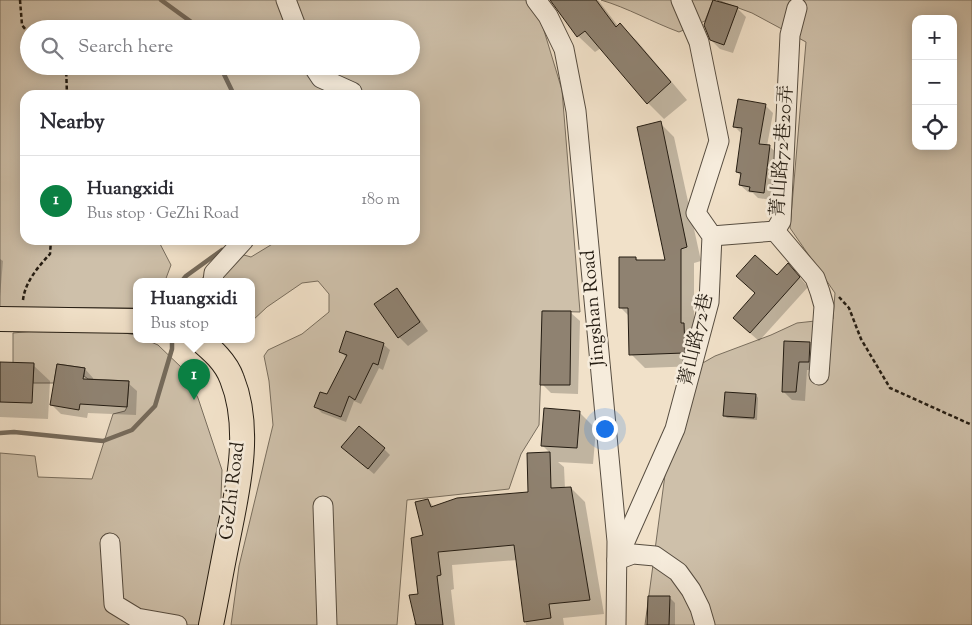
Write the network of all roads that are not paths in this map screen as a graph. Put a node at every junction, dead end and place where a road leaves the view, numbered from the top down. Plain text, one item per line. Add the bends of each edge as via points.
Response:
1 (286, 0) edge
2 (536, 0) edge
3 (681, 0) edge
4 (797, 8) dead end
5 (294, 20) edge
6 (319, 75) edge
7 (348, 90) edge
8 (775, 231) junction
9 (712, 236) junction
10 (239, 245) edge
11 (213, 278) edge
12 (11, 319) edge
13 (133, 321) edge
14 (204, 343) edge
15 (819, 375) dead end
16 (323, 506) dead end
17 (110, 543) dead end
18 (617, 560) junction
19 (177, 625) edge
20 (211, 625) edge
21 (327, 625) edge
22 (616, 625) edge
23 (705, 625) edge

1 - 5 street
2 - 18 street, Jingshan Road via 564,49 576,111
3 - 9 street via 699,42 719,142 696,213
4 - 8 street, 菁山路72巷20弄 via 790,35 781,221
6 - 7 street
8 - 9 street, 菁山路72巷20弄
8 - 15 street via 815,278 820,292 824,306
9 - 18 street, 菁山路72巷 via 709,302 675,429
10 - 11 street via 214,273
12 - 13 main road
14 - 20 main road, GeZhi Road via 218,354 232,378 240,407 241,441 238,485
16 - 21 street
17 - 19 street via 114,604 137,618
18 - 22 street, Jingshan Road
18 - 23 street via 633,554 655,556 678,572 691,590

